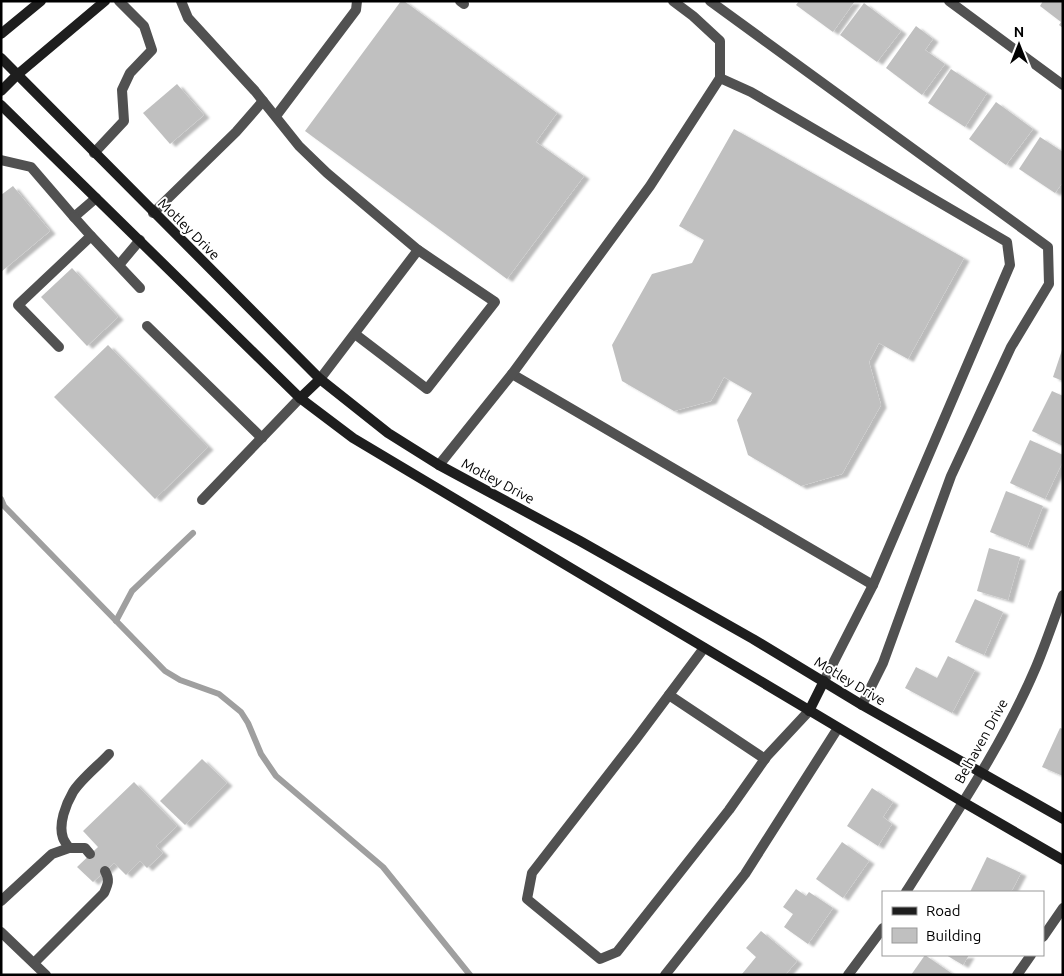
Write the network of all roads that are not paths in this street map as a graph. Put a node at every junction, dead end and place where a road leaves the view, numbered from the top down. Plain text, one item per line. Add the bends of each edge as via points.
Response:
1 (41, 1) edge
2 (105, 1) edge
3 (119, 1) edge
4 (181, 1) edge
5 (357, 1) edge
6 (673, 1) edge
7 (710, 1) edge
8 (949, 1) edge
9 (1, 34) edge
10 (1, 58) edge
11 (17, 75) junction
12 (720, 78) junction
13 (1063, 85) edge
14 (1, 91) edge
15 (263, 101) junction
16 (1, 105) edge
17 (276, 116) junction
18 (94, 153) junction
19 (1, 160) edge
20 (96, 198) junction
21 (153, 213) junction
22 (74, 217) junction
23 (91, 236) junction
24 (140, 240) junction
25 (418, 250) junction
26 (119, 265) junction
27 (140, 288) dead end
28 (147, 326) dead end
29 (355, 334) junction
30 (59, 347) dead end
31 (512, 374) junction
32 (320, 379) junction
33 (300, 398) junction
34 (262, 438) junction
35 (438, 465) junction
36 (202, 500) dead end
37 (873, 585) junction
38 (1063, 595) edge
39 (704, 648) junction
40 (824, 682) junction
41 (669, 695) junction
42 (862, 705) junction
43 (809, 711) junction
44 (838, 728) junction
45 (109, 754) dead end
46 (765, 759) junction
47 (982, 773) junction
48 (963, 802) junction
49 (1063, 819) edge
50 (69, 848) junction
51 (90, 854) dead end
52 (1063, 860) edge
53 (105, 871) dead end
54 (907, 891) edge
55 (1, 901) edge
56 (1063, 908) edge
57 (882, 929) edge
58 (1, 932) edge
59 (1044, 936) edge
60 (1030, 956) edge
61 (34, 963) junction
62 (46, 975) edge
63 (665, 975) edge
64 (848, 975) edge
65 (1017, 975) edge

1 - 9 main road
2 - 11 main road
3 - 18 street via 144,26 152,50 130,73 122,90 124,121
4 - 15 street via 188,18
5 - 17 street via 356,10
6 - 12 street via 720,40
7 - 42 street via 1048,247 1049,284 1012,347 951,476 883,663
8 - 13 street
10 - 11 main road, Motley Drive
11 - 14 main road
11 - 18 main road, Motley Drive
12 - 31 street via 650,186
12 - 37 street via 751,92 1007,242 1010,265
15 - 17 street
15 - 21 street
16 - 20 main road
17 - 25 street via 299,146
18 - 21 main road, Motley Drive
19 - 22 street via 31,167
20 - 22 street
20 - 24 main road
21 - 32 main road, Motley Drive
22 - 23 street
23 - 26 street
23 - 30 street via 18,305
24 - 26 street
24 - 33 main road
25 - 29 street
25 - 29 street via 495,302 427,389
26 - 27 street
28 - 34 street
29 - 32 street
31 - 35 street
31 - 37 street
32 - 33 main road
32 - 35 main road, Motley Drive via 388,433
33 - 34 street
33 - 39 main road via 352,438
34 - 36 street
35 - 40 main road, Motley Drive via 580,541
37 - 40 street
38 - 47 street, Belhaven Drive via 1036,667
39 - 41 street
39 - 43 main road
40 - 42 main road, Motley Drive
40 - 43 main road
41 - 46 street
41 - 46 street via 532,873 527,899 600,959 617,952
42 - 47 main road, Motley Drive
43 - 44 main road
43 - 46 street
44 - 48 main road
44 - 63 street via 745,874
45 - 50 street via 74,791 67,806 61,827
47 - 48 street, Belhaven Drive
47 - 49 main road, Motley Drive
48 - 52 main road
48 - 54 street, Belhaven Drive
50 - 51 street via 85,848
50 - 55 street via 52,854
53 - 61 street via 109,883 104,893
56 - 59 street
57 - 64 street
58 - 61 street
60 - 65 street
61 - 62 street

